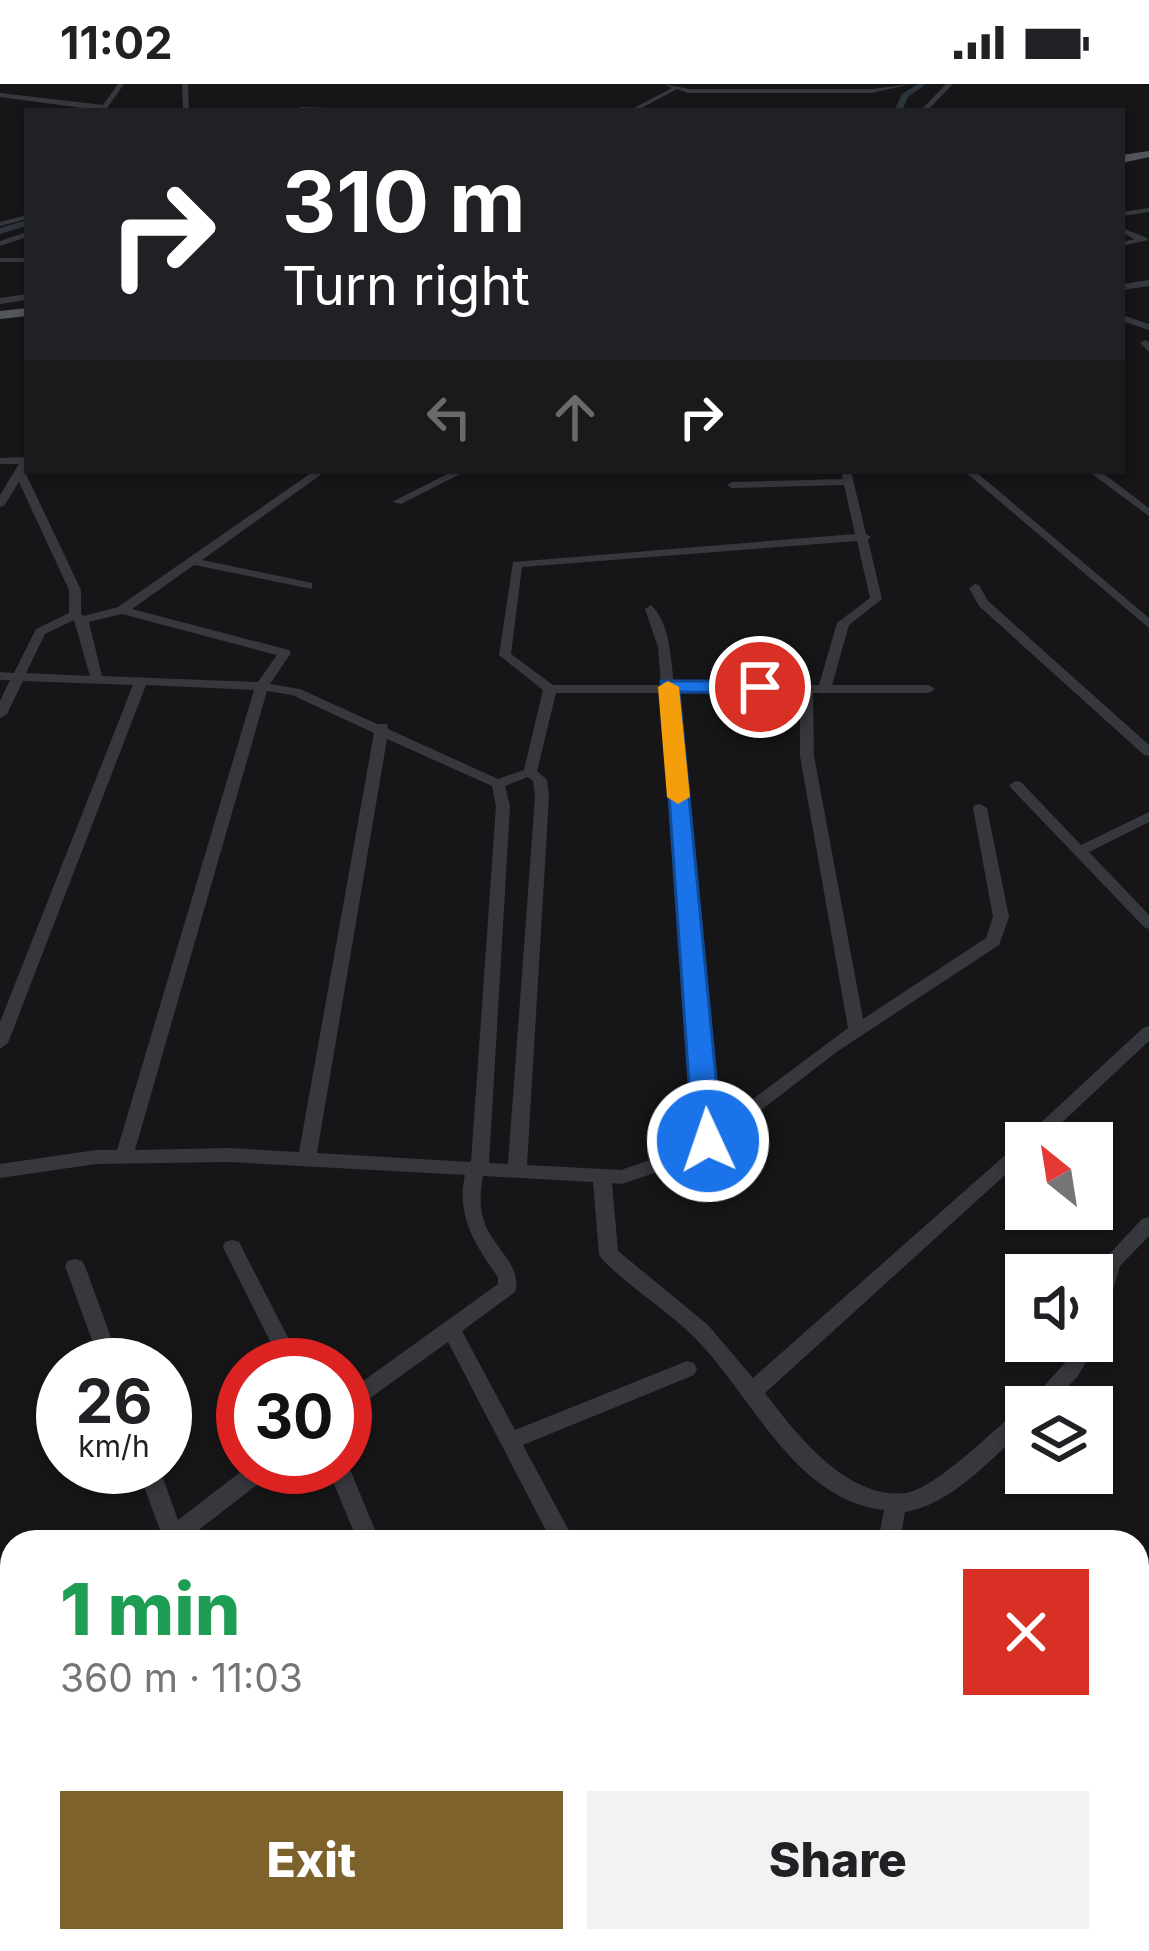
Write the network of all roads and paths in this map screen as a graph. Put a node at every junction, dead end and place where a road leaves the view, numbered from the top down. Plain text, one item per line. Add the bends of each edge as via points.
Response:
1 (908, 84) edge
2 (950, 84) edge
3 (670, 87) edge
4 (0, 95) edge
5 (96, 108) edge
6 (636, 108) edge
7 (926, 108) edge
8 (1149, 317) edge
9 (1125, 320) edge
10 (1149, 327) edge
11 (24, 466) edge
12 (29, 474) edge
13 (316, 474) edge
14 (455, 474) edge
15 (973, 474) edge
16 (1097, 474) edge
17 (848, 477) edge
18 (732, 485) dead end
19 (398, 502) dead end
20 (0, 504) edge
21 (1149, 513) edge
22 (865, 537) junction
23 (192, 561) junction
24 (308, 586) dead end
25 (975, 588) dead end
26 (651, 609) dead end
27 (122, 610) junction
28 (78, 618) junction
29 (1149, 624) edge
30 (0, 676) edge
31 (19, 677) junction
32 (97, 680) junction
33 (141, 682) junction
34 (262, 686) junction
35 (668, 686) junction
36 (550, 689) junction
37 (815, 689) junction
38 (929, 689) dead end
39 (0, 714) edge
40 (382, 727) junction
41 (1149, 752) edge
42 (530, 772) junction
43 (498, 784) junction
44 (1016, 785) dead end
45 (980, 808) dead end
46 (1149, 816) edge
47 (1078, 852) junction
48 (1149, 924) edge
49 (857, 1030) junction
50 (1149, 1032) edge
51 (0, 1043) edge
52 (1053, 1122) edge
53 (710, 1136) junction
54 (125, 1155) junction
55 (307, 1158) junction
56 (1005, 1166) edge
57 (477, 1170) junction
58 (0, 1171) edge
59 (517, 1172) junction
60 (602, 1178) junction
61 (1149, 1224) edge
62 (232, 1247) dead end
63 (1113, 1260) edge
64 (75, 1266) dead end
65 (452, 1331) junction
66 (101, 1338) edge
67 (278, 1338) edge
68 (1076, 1362) edge
69 (687, 1369) dead end
70 (372, 1386) edge
71 (1055, 1386) edge
72 (751, 1393) junction
73 (1005, 1433) edge
74 (510, 1441) junction
75 (156, 1494) edge
76 (228, 1494) edge
77 (349, 1494) edge
78 (896, 1503) junction
79 (167, 1530) edge
80 (183, 1530) edge
81 (364, 1530) edge
82 (558, 1530) edge
83 (891, 1530) edge

1 - 3 street via 872,92
2 - 7 street
3 - 6 street
4 - 5 street
8 - 9 street
9 - 10 street
11 - 20 street
12 - 28 street via 75,590
13 - 23 street
14 - 19 street
15 - 29 street
16 - 21 street
17 - 18 street
17 - 22 street
22 - 36 street via 517,564 505,655
22 - 37 street via 876,599 843,623
23 - 24 street
23 - 27 street
25 - 41 street
26 - 35 street
27 - 28 street
27 - 34 street via 284,651
28 - 31 street via 40,632
28 - 32 street
30 - 31 street
31 - 32 street
31 - 39 street
32 - 33 street
33 - 34 street
33 - 51 street
34 - 40 street
34 - 54 street
35 - 36 street
35 - 37 street
35 - 53 street
36 - 42 street
37 - 38 street
37 - 49 street via 807,756
40 - 43 street
40 - 55 street
42 - 43 street
42 - 59 street via 542,797
43 - 57 street via 503,806
44 - 47 street
45 - 49 street via 1000,932 961,967
46 - 47 street
47 - 48 street
49 - 53 street
50 - 52 street
53 - 60 street via 675,1161
54 - 55 street
54 - 58 street
55 - 57 street
56 - 72 street
57 - 59 street
57 - 65 street via 468,1210 509,1282
59 - 60 street
60 - 72 street via 609,1254 704,1334
61 - 63 street
62 - 67 street
64 - 66 street
65 - 70 street
65 - 74 street
68 - 71 street
69 - 74 street
72 - 78 street via 816,1467
73 - 78 street via 945,1485
74 - 82 street
75 - 79 street
76 - 80 street
77 - 81 street
78 - 83 street

